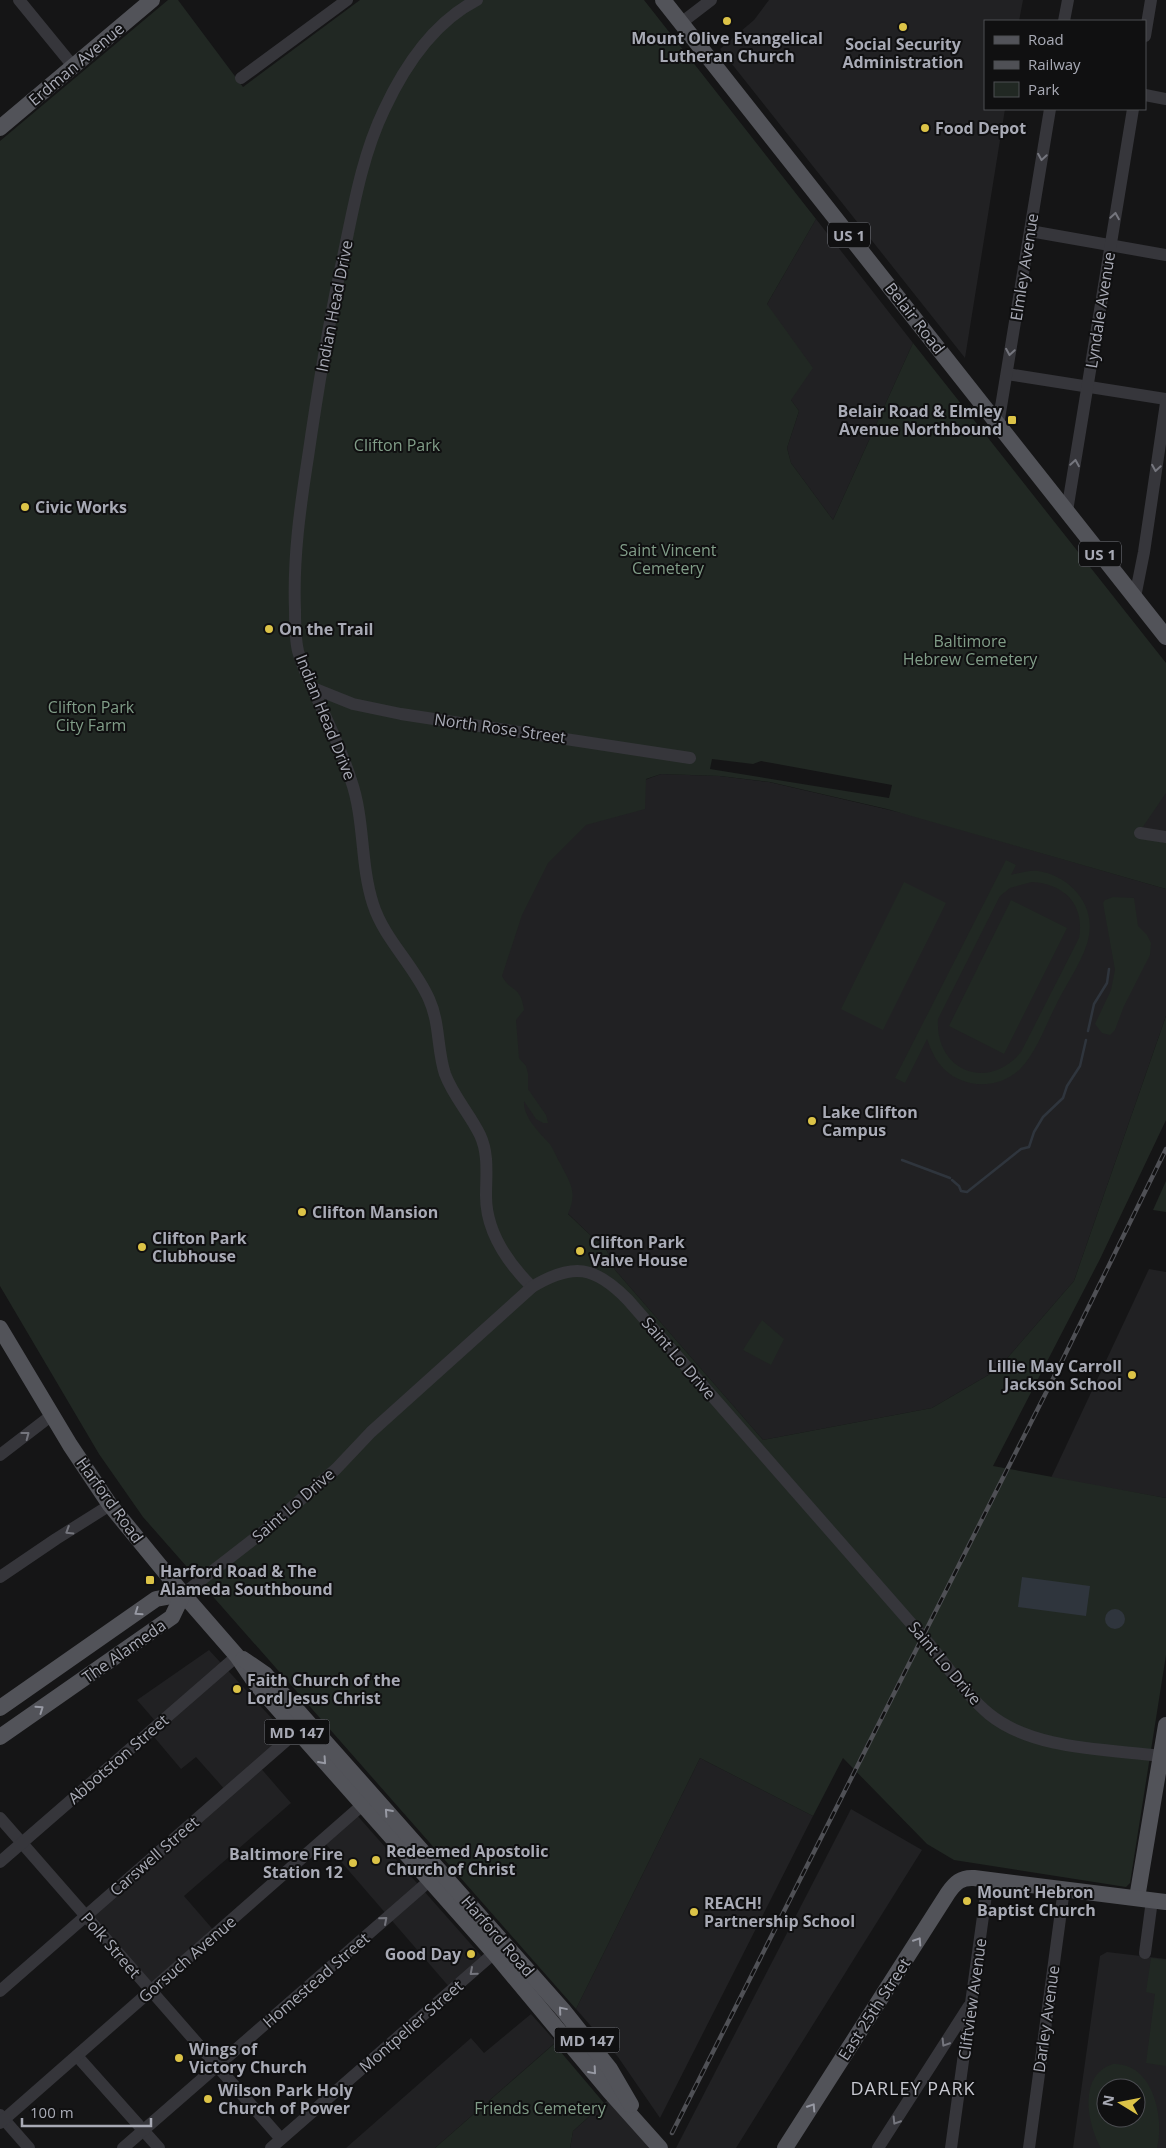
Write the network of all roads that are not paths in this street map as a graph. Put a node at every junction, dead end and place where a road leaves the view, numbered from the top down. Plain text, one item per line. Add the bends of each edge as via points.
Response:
1 (19, 0) edge
2 (152, 0) edge
3 (477, 0) edge
4 (663, 0) edge
5 (711, 0) edge
6 (1068, 0) edge
7 (1151, 0) edge
8 (338, 3) edge
9 (1064, 20) edge
10 (681, 23) junction
11 (1146, 30) edge
12 (73, 66) junction
13 (241, 78) dead end
14 (1146, 96) edge
15 (1166, 99) edge
16 (1050, 110) edge
17 (1133, 110) edge
18 (0, 128) edge
19 (1030, 231) junction
20 (1111, 245) junction
21 (1166, 255) edge
22 (1007, 374) junction
23 (1087, 386) junction
24 (1166, 399) edge
25 (1166, 403) edge
26 (998, 425) junction
27 (1067, 511) junction
28 (1135, 597) junction
29 (1166, 637) edge
30 (313, 688) junction
31 (690, 758) dead end
32 (1140, 833) dead end
33 (1166, 837) edge
34 (532, 1287) junction
35 (0, 1329) edge
36 (52, 1415) junction
37 (0, 1455) edge
38 (110, 1505) junction
39 (0, 1578) edge
40 (183, 1594) junction
41 (237, 1656) junction
42 (0, 1708) edge
43 (1166, 1725) edge
44 (302, 1727) junction
45 (0, 1737) edge
46 (1163, 1756) edge
47 (368, 1800) junction
48 (0, 1818) edge
49 (22, 1843) junction
50 (0, 1862) edge
51 (435, 1875) junction
52 (988, 1880) junction
53 (1064, 1889) junction
54 (1151, 1900) edge
55 (86, 1916) junction
56 (500, 1948) junction
57 (1145, 1953) dead end
58 (0, 1991) edge
59 (151, 1991) junction
60 (971, 2002) junction
61 (77, 2056) junction
62 (217, 2066) junction
63 (1, 2119) edge
64 (144, 2130) junction
65 (281, 2139) junction
66 (29, 2148) edge
67 (123, 2148) edge
68 (159, 2148) edge
69 (271, 2148) edge
70 (660, 2148) edge
71 (785, 2148) edge
72 (878, 2148) edge
73 (951, 2148) edge
74 (1029, 2148) edge

1 - 12 street
2 - 12 main road, Erdman Avenue
3 - 30 street, Indian Head Drive via 441,26 412,61 384,109 358,189 326,340 298,520 294,590 296,635 302,664
4 - 10 main road, Belair Road / US 1
5 - 10 street
6 - 9 street
7 - 11 street
8 - 13 street
10 - 26 main road, Belair Road / US 1
12 - 18 main road, Erdman Avenue
14 - 15 street
16 -> 19 street, Elmley Avenue
20 -> 17 street, Lyndale Avenue
19 - 20 street
19 -> 22 street, Elmley Avenue
20 - 21 street
20 - 23 street, Lyndale Avenue
22 - 23 street
22 - 26 street, Elmley Avenue
23 - 24 street
27 -> 23 street, Lyndale Avenue
25 -> 28 street
26 - 27 main road, Belair Road / US 1
27 - 28 main road, Belair Road / US 1
28 - 29 main road, Belair Road / US 1
30 - 31 street, North Rose Street via 353,704 401,714
30 - 34 street, Indian Head Drive via 357,799 374,910 430,1000 444,1072 484,1148 491,1228 506,1258
32 - 33 street
34 - 40 street, Saint Lo Drive via 378,1426 336,1469 268,1528
34 - 46 street, Saint Lo Drive via 554,1275 574,1271 591,1273 614,1286 989,1714 1008,1727 1038,1739
35 - 36 main road, Harford Road / MD 147
37 -> 36 street
36 - 38 main road, Harford Road / MD 147
38 -> 39 street
38 - 40 main road, Harford Road / MD 147
40 - 41 main road, Harford Road / MD 147
40 -> 42 main road, The Alameda via 156,1599
45 -> 40 main road, The Alameda via 172,1617
41 - 44 main road, Harford Road / MD 147 via 256,1684
41 - 49 street, Abbotston Street
43 - 46 main road
44 - 47 main road, Harford Road / MD 147
44 - 55 street, Carswell Street
46 - 54 main road
47 - 51 main road, Harford Road / MD 147
47 - 59 street, Gorsuch Avenue
48 - 49 street, Polk Street
49 - 50 street, Abbotston Street
49 - 55 street, Polk Street
51 - 56 main road, Harford Road / MD 147
62 -> 51 street, Homestead Street
52 - 53 main road
52 - 60 street, Cliftview Avenue
71 -> 52 main road, East 25th Street via 954,1884 969,1877
53 - 54 main road
53 - 74 street, Darley Avenue
54 - 57 street
55 - 58 street, Carswell Street
55 - 59 street, Polk Street
56 -> 65 street, Montpelier Street
56 - 70 main road, Harford Road / MD 147 via 610,2069 639,2122
59 - 61 street, Gorsuch Avenue
59 - 62 street, Polk Street
60 -> 72 street
60 - 73 street, Cliftview Avenue
61 - 63 street, Gorsuch Avenue
61 - 64 street
62 - 64 street, Homestead Street
62 - 65 street, Polk Street
63 - 66 street
64 - 67 street, Homestead Street
64 - 68 street
65 - 69 street, Montpelier Street

